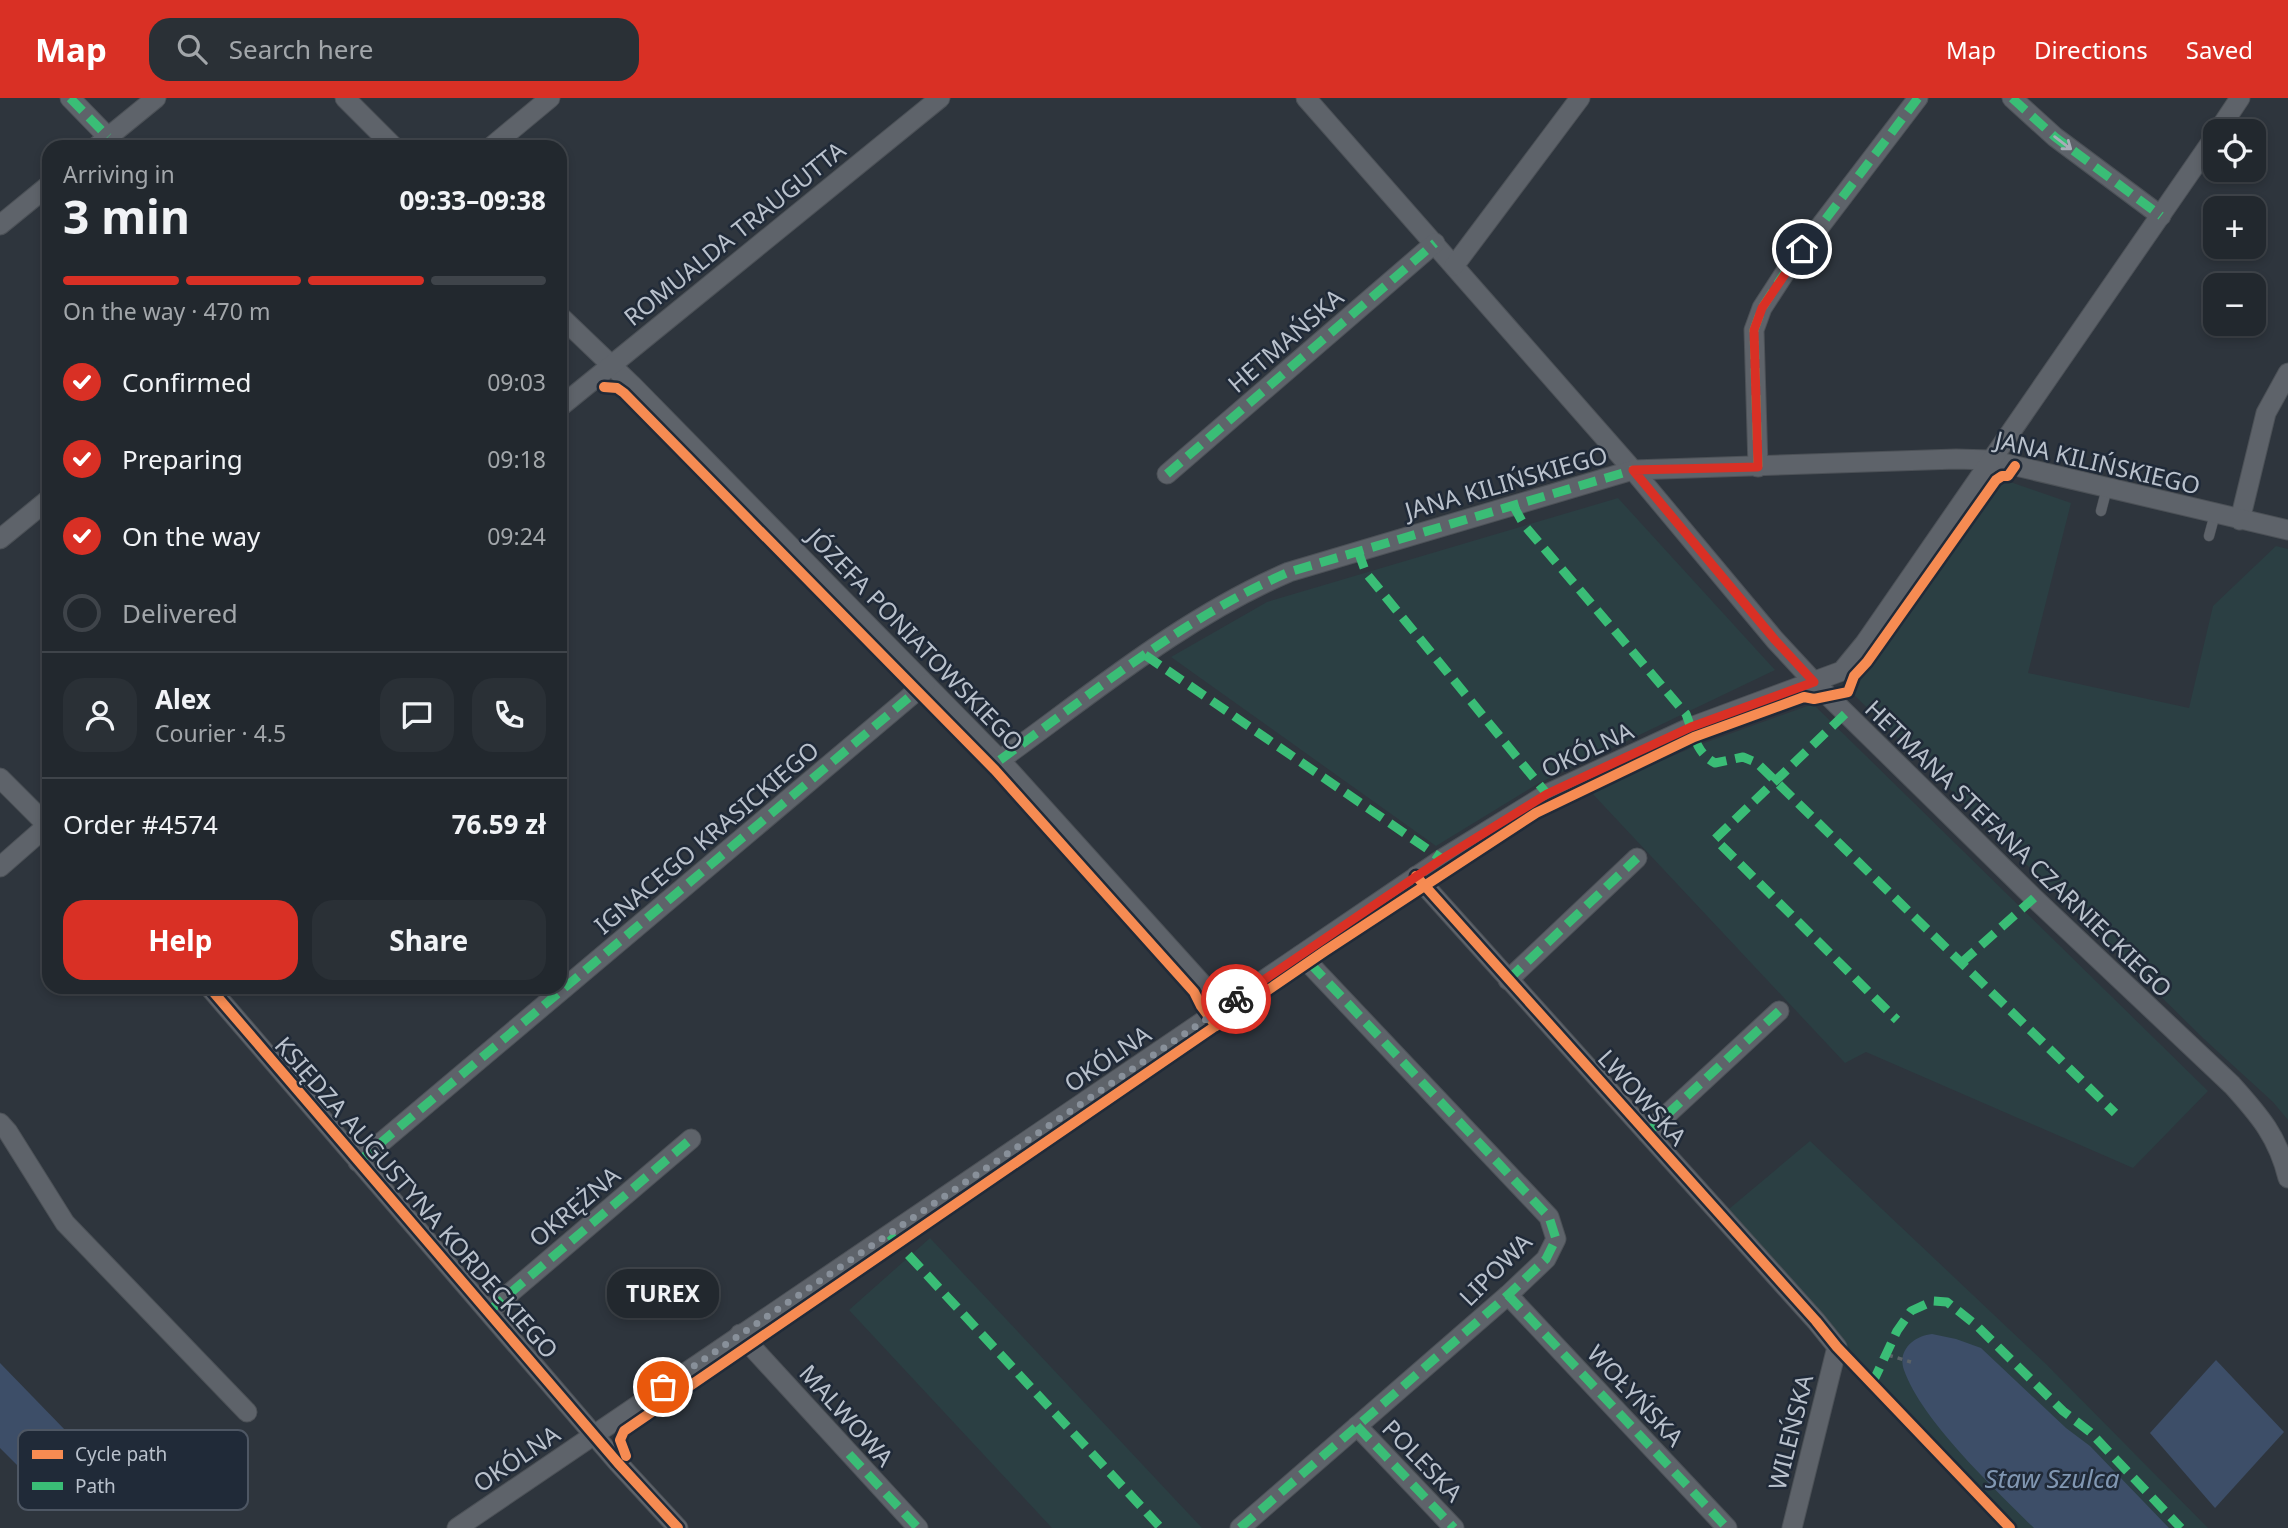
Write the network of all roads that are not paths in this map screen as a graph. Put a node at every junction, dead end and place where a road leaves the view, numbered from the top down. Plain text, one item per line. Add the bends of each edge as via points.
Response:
1 (70, 98) edge
2 (156, 98) edge
3 (345, 98) edge
4 (550, 98) edge
5 (940, 98) edge
6 (1306, 98) edge
7 (1580, 98) edge
8 (1918, 98) edge
9 (2012, 98) edge
10 (2240, 98) edge
11 (2226, 119) edge
12 (101, 140) edge
13 (104, 140) edge
14 (387, 140) edge
15 (499, 140) edge
16 (2203, 154) edge
17 (42, 196) edge
18 (2161, 216) junction
19 (0, 225) edge
20 (1435, 243) junction
21 (1454, 266) junction
22 (567, 323) edge
23 (611, 365) junction
24 (2288, 373) edge
25 (567, 401) edge
26 (1990, 460) junction
27 (1758, 467) junction
28 (1633, 470) junction
29 (1167, 474) dead end
30 (2107, 488) junction
31 (42, 505) edge
32 (2101, 511) dead end
33 (2215, 514) junction
34 (2240, 520) junction
35 (2288, 530) edge
36 (2209, 536) dead end
37 (0, 539) edge
38 (1814, 682) junction
39 (925, 684) junction
40 (1000, 760) junction
41 (0, 778) edge
42 (42, 818) edge
43 (42, 831) edge
44 (1637, 858) dead end
45 (0, 867) edge
46 (1416, 877) junction
47 (1301, 955) junction
48 (1508, 980) junction
49 (567, 986) edge
50 (214, 994) edge
51 (557, 994) edge
52 (1224, 1008) junction
53 (1779, 1012) dead end
54 (0, 1123) edge
55 (1647, 1132) junction
56 (691, 1139) dead end
57 (358, 1162) junction
58 (2288, 1178) edge
59 (1508, 1295) junction
60 (489, 1311) junction
61 (740, 1334) junction
62 (1837, 1347) joint
63 (247, 1412) dead end
64 (1357, 1426) junction
65 (594, 1435) junction
66 (457, 1528) edge
67 (678, 1528) edge
68 (918, 1528) edge
69 (1240, 1528) edge
70 (1454, 1528) edge
71 (1727, 1528) edge
72 (1791, 1528) edge

1 - 12 street
2 - 13 street
3 - 14 street
4 - 15 street
5 - 23 street, ROMUALDA TRAUGUTTA
6 - 20 street, HETMANA STEFANA CZARNIECKIEGO
7 - 21 street
8 - 27 street via 1762,308 1754,330
9 -> 18 street via 2055,137
10 - 11 street, OKÓLNA
16 - 18 street, OKÓLNA
17 - 19 street
18 - 26 street, OKÓLNA
20 - 21 street, HETMANA STEFANA CZARNIECKIEGO
20 - 29 street, HETMAŃSKA
21 - 28 street, HETMANA STEFANA CZARNIECKIEGO
22 - 23 street, JÓZEFA PONIATOWSKIEGO
23 - 25 street, ROMUALDA TRAUGUTTA
23 - 39 street, JÓZEFA PONIATOWSKIEGO
24 - 34 street via 2266,413
26 - 27 street, JANA KILIŃSKIEGO
26 - 30 street, JANA KILIŃSKIEGO
26 - 38 street, OKÓLNA via 1856,656 1842,670
27 - 28 street, JANA KILIŃSKIEGO
28 - 38 street, HETMANA STEFANA CZARNIECKIEGO
28 - 40 street, JANA KILIŃSKIEGO via 1289,572 1246,590 1145,655
30 - 32 lane
30 - 33 street, JANA KILIŃSKIEGO
31 - 37 street
33 - 34 street, JANA KILIŃSKIEGO
33 - 36 lane
34 - 35 street, JANA KILIŃSKIEGO
38 - 46 street, OKÓLNA via 1691,727 1547,794
38 - 58 street, HETMANA STEFANA CZARNIECKIEGO via 2232,1085 2273,1133
39 - 40 street, JÓZEFA PONIATOWSKIEGO
39 - 49 street, IGNACEGO KRASICKIEGO
40 - 52 street, JÓZEFA PONIATOWSKIEGO
41 - 42 street
43 - 45 street
44 - 48 street
46 - 47 street, OKÓLNA
46 - 48 street, LWOWSKA
47 - 52 street, OKÓLNA
47 - 59 street, LIPOWA via 1549,1217 1556,1239 1546,1259
48 - 55 street, LWOWSKA
50 - 57 street, KSIĘDZA AUGUSTYNA KORDECKIEGO
51 - 57 street, IGNACEGO KRASICKIEGO
52 - 61 street, OKÓLNA
53 - 55 street
54 - 63 street via 65,1223
55 - 62 street, LWOWSKA
56 - 60 street, OKRĘŻNA
57 - 60 street, KSIĘDZA AUGUSTYNA KORDECKIEGO
59 - 64 street, LIPOWA
59 - 71 street, WOŁYŃSKA
60 - 65 street, KSIĘDZA AUGUSTYNA KORDECKIEGO
61 - 65 street, OKÓLNA
61 - 68 street, MALWOWA
62 - 72 street, WILEŃSKA
64 - 69 street, LIPOWA
64 - 70 street, POLESKA
65 - 66 street, OKÓLNA
65 - 67 street, KSIĘDZA AUGUSTYNA KORDECKIEGO

